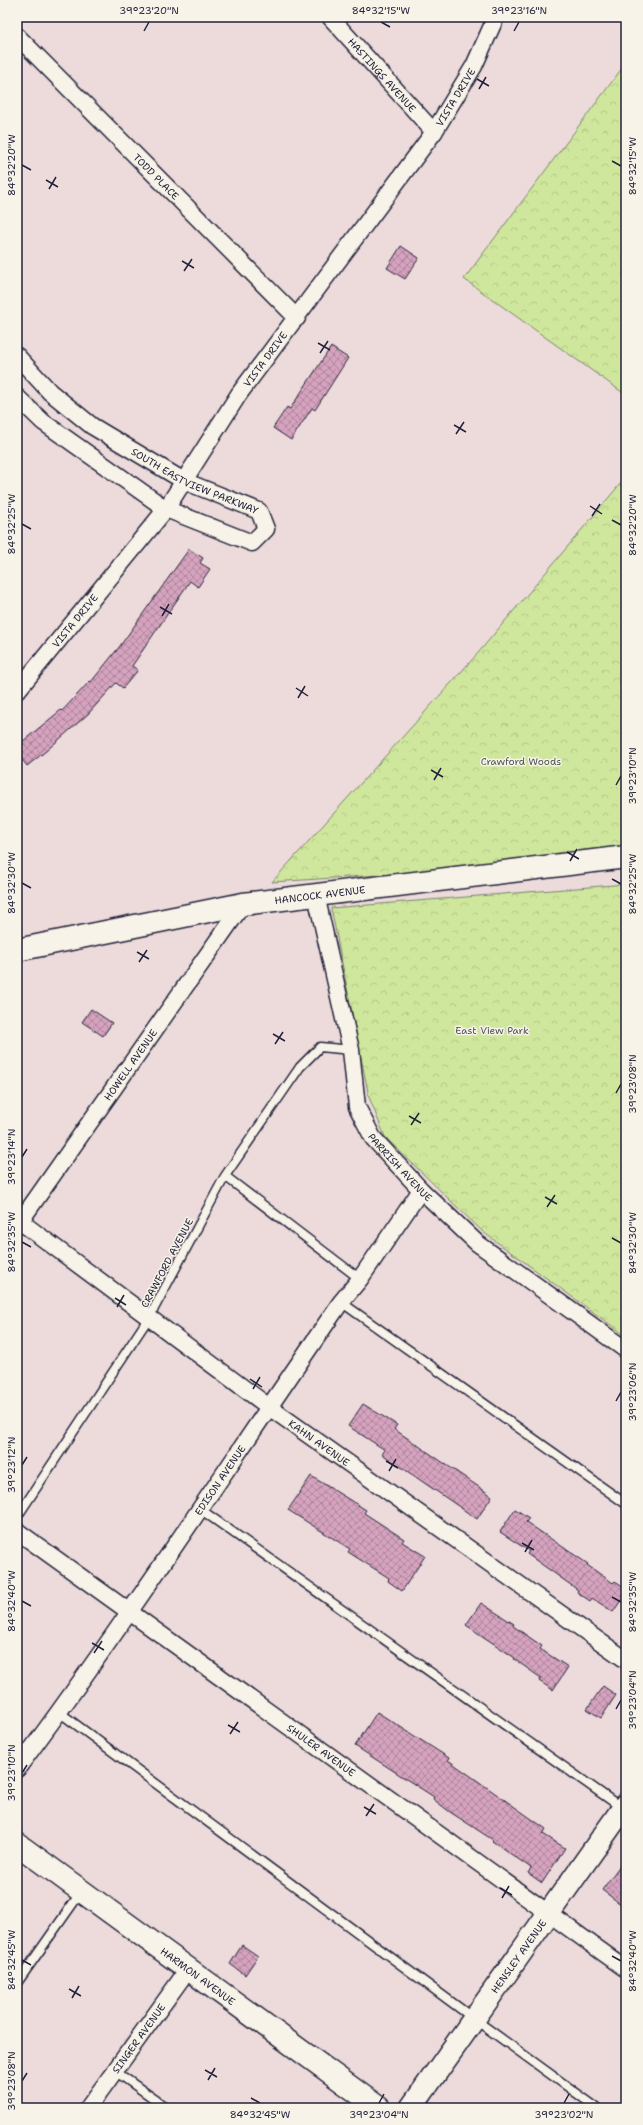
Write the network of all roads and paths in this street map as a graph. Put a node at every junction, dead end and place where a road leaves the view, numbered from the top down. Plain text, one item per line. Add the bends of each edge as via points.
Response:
1 (330, 17) edge
2 (496, 17) edge
3 (17, 36) edge
4 (434, 132) junction
5 (296, 318) junction
6 (17, 356) edge
7 (17, 398) edge
8 (184, 481) junction
9 (166, 509) junction
10 (17, 691) edge
11 (626, 857) edge
12 (316, 895) junction
13 (243, 904) junction
14 (17, 950) edge
15 (351, 1050) junction
16 (225, 1176) junction
17 (421, 1190) junction
18 (18, 1222) edge
19 (360, 1279) junction
20 (341, 1302) junction
21 (150, 1316) junction
22 (626, 1350) edge
23 (269, 1407) junction
24 (626, 1504) edge
25 (200, 1509) junction
26 (17, 1518) edge
27 (17, 1531) edge
28 (129, 1610) junction
29 (626, 1660) edge
30 (59, 1712) junction
31 (17, 1769) edge
32 (624, 1806) edge
33 (17, 1844) edge
34 (81, 1890) junction
35 (549, 1914) junction
36 (189, 1968) junction
37 (626, 1969) edge
38 (17, 1983) edge
39 (472, 2018) junction
40 (115, 2070) junction
41 (88, 2108) edge
42 (167, 2108) edge
43 (379, 2108) edge
44 (411, 2108) edge
45 (597, 2108) edge

1 - 4 street, HASTINGS AVENUE
2 - 4 street, VISTA DRIVE via 474,66
3 - 5 street, TODD PLACE
4 - 5 street, VISTA DRIVE
5 - 8 street, VISTA DRIVE via 239,394
6 - 8 street, SOUTH EASTVIEW PARKWAY via 50,392 92,426
7 - 9 street, SOUTH EASTVIEW PARKWAY via 43,422
8 - 9 street, VISTA DRIVE
8 - 9 street, SOUTH EASTVIEW PARKWAY via 259,511 266,529 252,543
9 - 10 street, VISTA DRIVE
11 - 12 street, HANCOCK AVENUE
12 - 13 street, HANCOCK AVENUE
12 - 15 street, PARRISH AVENUE
13 - 14 street, HANCOCK AVENUE
13 - 18 street, HOWELL AVENUE
15 - 16 lane, CRAWFORD AVENUE via 320,1047 300,1067
15 - 17 street, PARRISH AVENUE via 357,1107 373,1138
16 - 19 lane
16 - 21 lane, CRAWFORD AVENUE
17 - 19 street, EDISON AVENUE
17 - 22 street, PARRISH AVENUE via 477,1242
18 - 21 street, KAHN AVENUE
19 - 20 street, EDISON AVENUE
20 - 23 street, EDISON AVENUE
20 - 24 lane
21 - 23 street, KAHN AVENUE
21 - 26 lane, CRAWFORD AVENUE
23 - 25 street, EDISON AVENUE
23 - 29 street, KAHN AVENUE
25 - 28 street, EDISON AVENUE
25 - 32 lane
27 - 28 street, SHULER AVENUE
28 - 30 street, EDISON AVENUE
28 - 35 street, SHULER AVENUE
30 - 31 street, EDISON AVENUE
30 - 39 lane
32 - 35 street, HENSLEY AVENUE
33 - 34 street, HARMON AVENUE
34 - 36 street, HARMON AVENUE
34 - 38 lane
35 - 37 street, SHULER AVENUE
35 - 39 street, HENSLEY AVENUE
36 - 40 street, SINGER AVENUE
36 - 43 street, HARMON AVENUE
39 - 44 street, HENSLEY AVENUE
39 - 45 lane
40 - 41 street, SINGER AVENUE
40 - 42 lane

